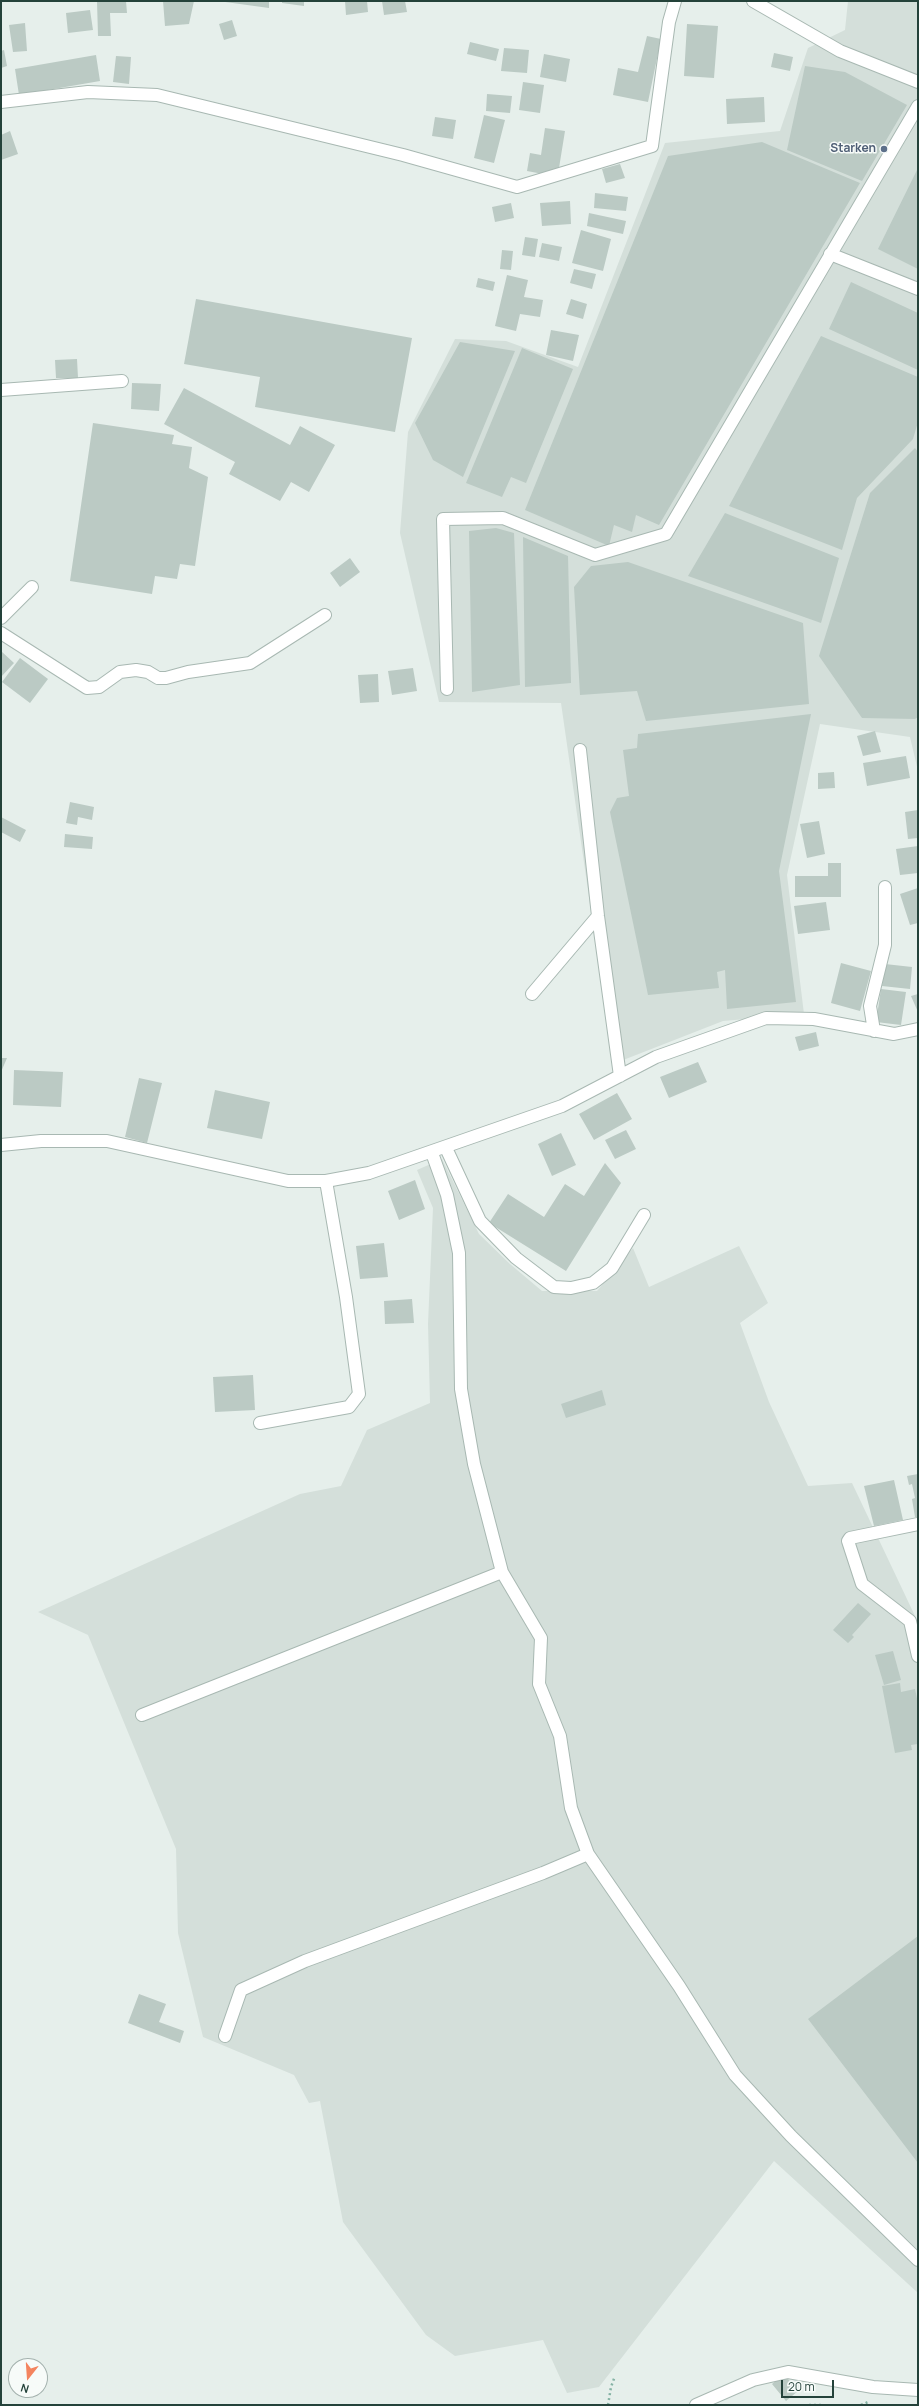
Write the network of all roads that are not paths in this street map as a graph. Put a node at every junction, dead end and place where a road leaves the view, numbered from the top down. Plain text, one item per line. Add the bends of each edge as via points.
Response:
1 (675, 1) edge
2 (753, 1) edge
3 (918, 82) edge
4 (1, 102) edge
5 (918, 106) edge
6 (830, 254) junction
7 (918, 289) edge
8 (122, 381) dead end
9 (1, 390) edge
10 (32, 587) dead end
11 (325, 615) dead end
12 (1, 618) edge
13 (1, 633) edge
14 (447, 689) dead end
15 (580, 750) dead end
16 (885, 887) dead end
17 (598, 916) junction
18 (532, 994) dead end
19 (918, 1029) edge
20 (874, 1031) junction
21 (620, 1076) junction
22 (1, 1145) edge
23 (446, 1148) junction
24 (432, 1153) junction
25 (326, 1181) junction
26 (644, 1215) dead end
27 (260, 1424) dead end
28 (918, 1524) edge
29 (502, 1572) junction
30 (914, 1620) edge
31 (918, 1656) edge
32 (142, 1715) dead end
33 (588, 1854) junction
34 (225, 2036) dead end
35 (918, 2260) edge
36 (918, 2390) edge
37 (696, 2405) edge

1 - 4 street via 652,146 517,187 157,95 88,92
2 - 3 street via 840,51
5 - 6 street
6 - 7 street
6 - 14 street via 666,534 595,555 503,518 442,519
8 - 9 street
10 - 12 street
11 - 13 street via 250,663 188,672 166,678 158,678 148,672 136,670 120,672 99,687 87,688
15 - 17 street
16 - 20 street via 885,945 870,1006
17 - 18 street
17 - 21 street
19 - 20 street via 894,1034
20 - 21 street via 814,1019 766,1018 656,1057
21 - 23 street via 562,1106
22 - 25 street via 41,1141 107,1141 288,1181
23 - 24 street
23 - 26 street via 480,1221 516,1258 554,1287 572,1288 593,1283 612,1268
24 - 25 street via 369,1174
24 - 29 street via 447,1196 459,1253 461,1389 474,1464
25 - 27 street via 346,1297 359,1394 349,1407
28 - 30 street via 850,1538 848,1541 862,1584
29 - 32 street
29 - 33 street via 540,1638 539,1684 560,1736 571,1808
30 - 31 street
33 - 34 street via 319,1956 241,1990
33 - 35 street via 679,1986 735,2075 791,2136
36 - 37 street via 873,2387 788,2372 753,2380

